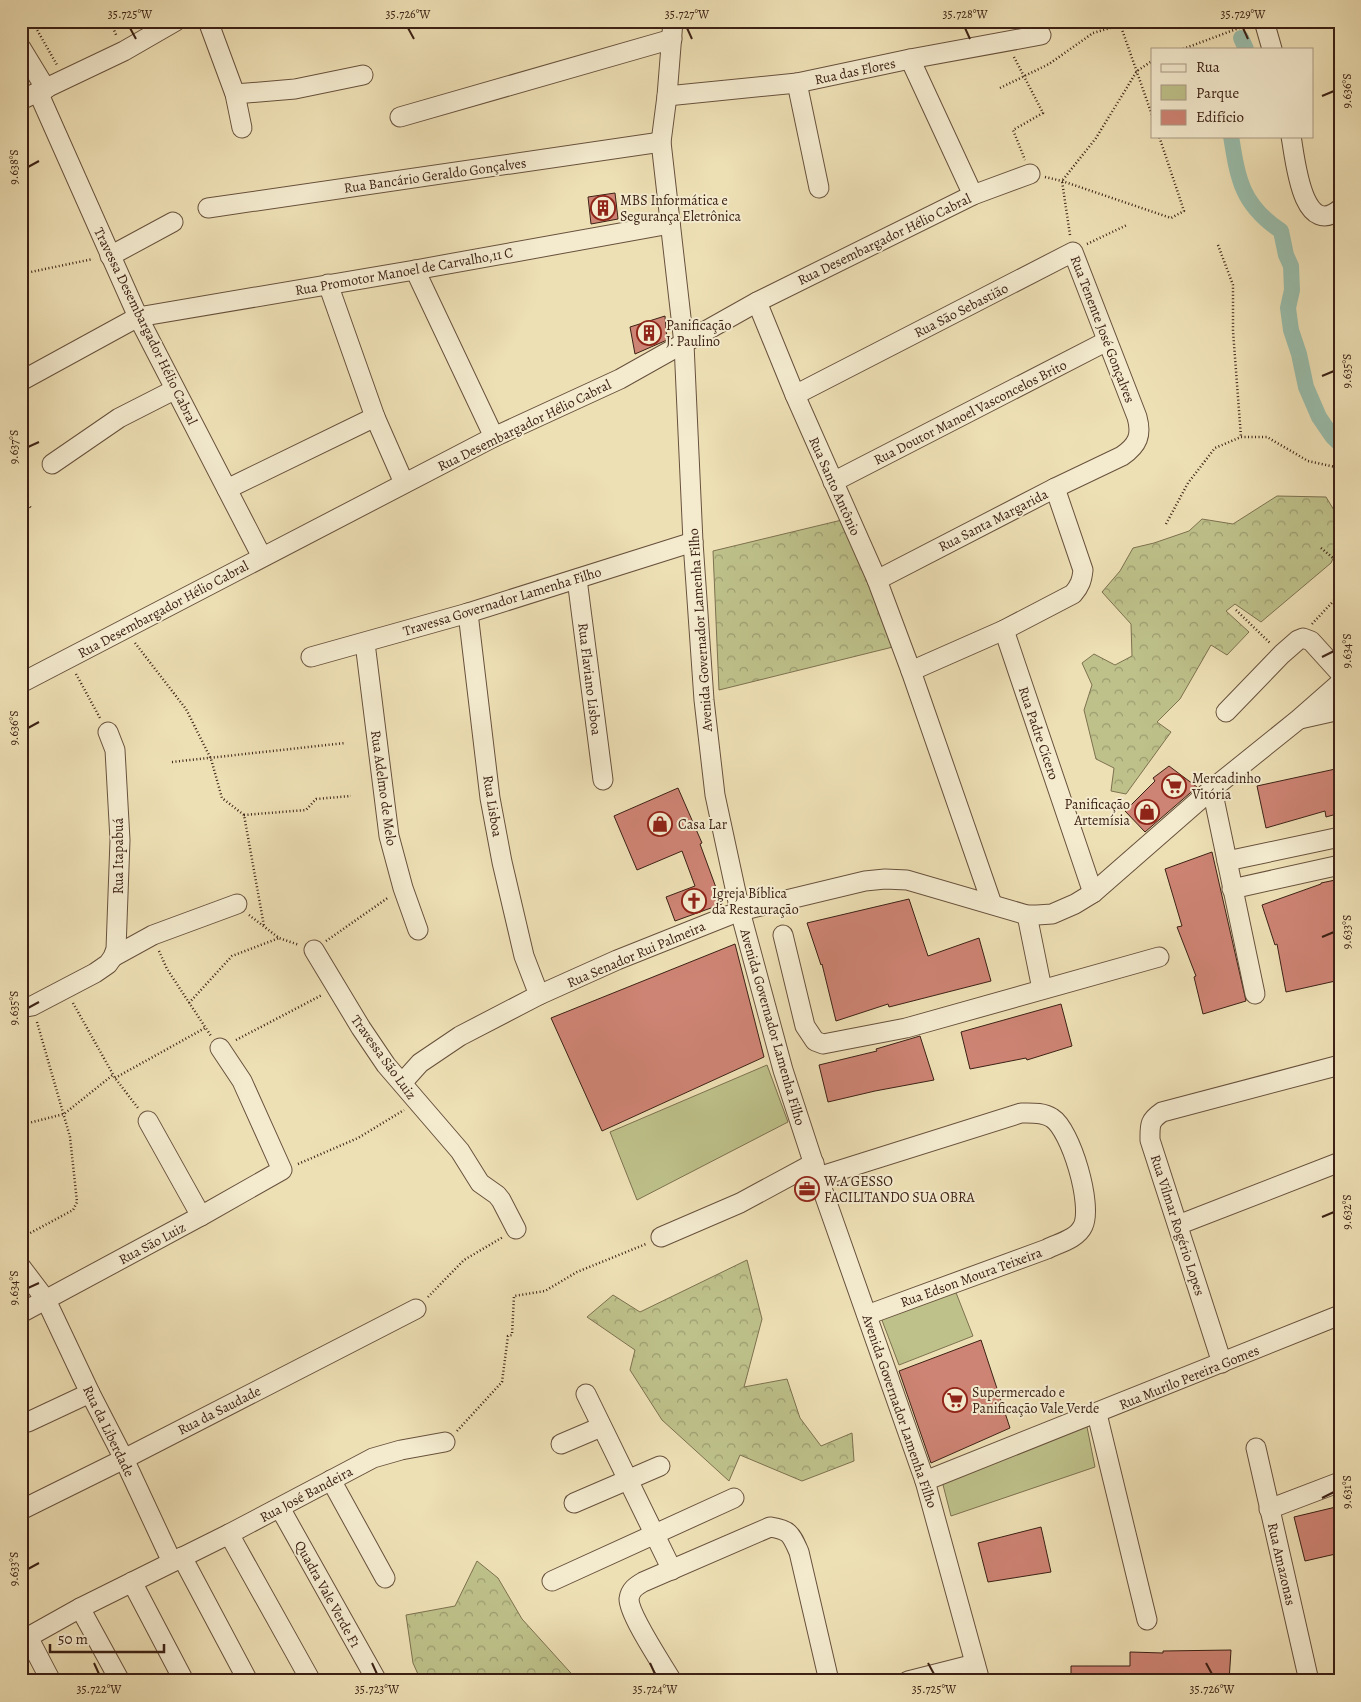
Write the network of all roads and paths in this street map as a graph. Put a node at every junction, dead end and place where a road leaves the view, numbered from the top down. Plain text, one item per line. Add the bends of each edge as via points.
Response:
1 (32, 21) edge
2 (176, 21) edge
3 (208, 21) edge
4 (1119, 23) edge
5 (1256, 23) edge
6 (672, 30) edge
7 (1041, 35) dead end
8 (1006, 41) junction
9 (21, 48) edge
10 (1186, 48) edge
11 (1271, 48) edge
12 (910, 59) junction
13 (1151, 62) edge
14 (1138, 71) junction
15 (363, 75) dead end
16 (1024, 76) junction
17 (65, 79) junction
18 (797, 83) junction
19 (1000, 88) dead end
20 (35, 93) edge
21 (235, 94) junction
22 (667, 96) junction
23 (1151, 112) edge
24 (400, 117) dead end
25 (242, 128) dead end
26 (1160, 138) edge
27 (1291, 138) edge
28 (661, 142) junction
29 (1030, 174) junction
30 (1062, 181) junction
31 (819, 188) dead end
32 (974, 195) junction
33 (208, 208) dead end
34 (1340, 209) edge
35 (173, 222) dead end
36 (670, 224) junction
37 (1127, 224) dead end
38 (1218, 245) dead end
39 (1073, 252) junction
40 (110, 256) junction
41 (415, 270) junction
42 (21, 274) edge
43 (328, 284) junction
44 (757, 302) junction
45 (138, 317) junction
46 (1106, 341) junction
47 (684, 344) junction
48 (21, 381) edge
49 (174, 390) junction
50 (795, 395) junction
51 (375, 417) junction
52 (494, 436) junction
53 (1241, 437) junction
54 (1110, 461) joint
55 (52, 464) dead end
56 (1340, 468) edge
57 (833, 482) junction
58 (404, 484) junction
59 (1055, 488) junction
60 (227, 489) junction
61 (21, 496) edge
62 (31, 508) dead end
63 (1166, 524) dead end
64 (693, 542) junction
65 (1322, 548) dead end
66 (262, 557) junction
67 (1340, 564) edge
68 (577, 579) junction
69 (877, 580) junction
70 (1340, 594) edge
71 (1236, 610) dead end
72 (468, 613) junction
73 (1004, 630) junction
74 (1298, 640) junction
75 (134, 642) dead end
76 (366, 643) junction
77 (1282, 654) junction
78 (311, 657) dead end
79 (68, 659) junction
80 (911, 671) junction
81 (1340, 673) edge
82 (21, 683) edge
83 (1340, 683) edge
84 (1340, 710) edge
85 (1226, 712) dead end
86 (1299, 719) junction
87 (108, 732) joint
88 (344, 743) dead end
89 (211, 759) junction
90 (172, 762) dead end
91 (603, 780) dead end
92 (1212, 789) junction
93 (351, 796) dead end
94 (244, 815) junction
95 (1340, 837) edge
96 (1227, 862) junction
97 (1340, 866) edge
98 (403, 888) junction
99 (1232, 889) junction
100 (1093, 893) junction
101 (237, 904) joint
102 (992, 904) junction
103 (740, 910) junction
104 (1028, 922) junction
105 (264, 926) junction
106 (418, 930) dead end
107 (783, 935) dead end
108 (152, 936) junction
109 (279, 938) junction
110 (314, 950) junction
111 (113, 957) junction
112 (1159, 957) dead end
113 (336, 988) junction
114 (65, 989) junction
115 (1042, 989) junction
116 (1255, 994) dead end
117 (539, 995) junction
118 (189, 1002) junction
119 (27, 1007) edge
120 (205, 1028) junction
121 (220, 1048) junction
122 (1340, 1065) edge
123 (114, 1076) junction
124 (402, 1083) junction
125 (417, 1101) junction
126 (64, 1114) junction
127 (148, 1121) joint
128 (21, 1126) edge
129 (1340, 1162) edge
130 (282, 1170) junction
131 (816, 1170) junction
132 (201, 1216) junction
133 (1178, 1225) junction
134 (516, 1229) joint
135 (661, 1237) joint
136 (21, 1238) edge
137 (21, 1267) edge
138 (46, 1300) junction
139 (416, 1309) joint
140 (21, 1314) edge
141 (867, 1315) junction
142 (1340, 1315) edge
143 (1222, 1364) junction
144 (90, 1393) junction
145 (586, 1394) dead end
146 (1096, 1414) junction
147 (28, 1422) dead end
148 (602, 1427) junction
149 (445, 1442) joint
150 (561, 1444) dead end
151 (1256, 1448) dead end
152 (124, 1459) junction
153 (660, 1466) dead end
154 (332, 1480) junction
155 (628, 1480) junction
156 (925, 1481) junction
157 (1340, 1482) edge
158 (734, 1498) dead end
159 (574, 1503) dead end
160 (280, 1508) junction
161 (1270, 1509) junction
162 (21, 1510) edge
163 (229, 1534) junction
164 (654, 1534) junction
165 (177, 1560) junction
166 (672, 1570) junction
167 (385, 1578) dead end
168 (552, 1581) dead end
169 (132, 1582) junction
170 (80, 1608) junction
171 (1146, 1620) dead end
172 (25, 1639) edge
173 (977, 1672) edge
174 (51, 1681) edge
175 (120, 1681) edge
176 (184, 1681) edge
177 (248, 1681) edge
178 (310, 1681) edge
179 (377, 1681) edge
180 (672, 1681) edge
181 (830, 1681) edge
182 (908, 1681) edge
183 (1309, 1681) edge

1 - 17 path
2 - 17 street via 124,52
3 - 21 street
4 - 14 path
4 - 16 path via 1093,33 1049,64
5 - 10 path
5 - 11 street
6 - 22 street, Avenida Governador Lamenha Filho
6 - 24 street via 650,45
7 - 8 street, Rua das Flores
8 - 12 street, Rua das Flores
8 - 16 path
9 - 20 street, Travessa Desembargador Hélio Cabral
12 - 18 street, Rua das Flores
12 - 32 street
13 - 14 path
14 - 23 path
14 - 30 path via 1096,138
15 - 21 street via 295,89
16 - 19 path
16 - 29 path via 1043,113 1014,130
17 - 20 street
18 - 22 street, Rua das Flores
18 - 31 street
20 - 40 street, Travessa Desembargador Hélio Cabral
21 - 25 street
22 - 28 street, Avenida Governador Lamenha Filho
26 - 30 path via 1184,210 1171,218
27 - 34 street via 1301,184 1310,208 1322,217
28 - 33 street, Rua Bancário Geraldo Gonçalves
28 - 36 street, Avenida Governador Lamenha Filho
29 - 30 path
29 - 32 street, Rua Desembargador Hélio Cabral
30 - 39 path, Rua Tenente José Gonçalves
32 - 44 street, Rua Desembargador Hélio Cabral
35 - 40 street
36 - 41 street, Rua Promotor Manoel de Carvalho,11 C
36 - 47 street, Avenida Governador Lamenha Filho
37 - 39 path
38 - 53 path via 1233,285
39 - 46 street, Rua Tenente José Gonçalves
39 - 50 street, Rua São Sebastião
40 - 42 path
40 - 45 street, Travessa Desembargador Hélio Cabral
41 - 43 street, Rua Promotor Manoel de Carvalho,11 C
41 - 52 street
43 - 45 street, Rua Promotor Manoel de Carvalho,11 C
43 - 51 street
44 - 47 street, Rua Desembargador Hélio Cabral
44 - 50 street, Rua Santo Antônio
45 - 48 street, Rua Promotor Manoel de Carvalho,11 C
45 - 49 street, Travessa Desembargador Hélio Cabral
46 - 54 street, Rua Tenente José Gonçalves via 1140,427 1130,450
46 - 57 street, Rua Doutor Manoel Vasconcelos Brito
47 - 52 street, Rua Desembargador Hélio Cabral via 620,379
47 - 64 street, Avenida Governador Lamenha Filho
49 - 55 street via 119,418
49 - 60 street, Travessa Desembargador Hélio Cabral
50 - 57 street, Rua Santo Antônio
51 - 58 street
51 - 60 street
52 - 58 street, Rua Desembargador Hélio Cabral
53 - 56 path via 1267,437 1308,460
53 - 63 path via 1216,448 1188,483
54 - 59 street, Rua Santa Margarida
57 - 69 street, Rua Santo Antônio
58 - 66 street, Rua Desembargador Hélio Cabral
59 - 69 street, Rua Santa Margarida
59 - 73 street via 1083,570 1079,588
60 - 66 street, Travessa Desembargador Hélio Cabral
61 - 62 path
64 - 68 street, Travessa Governador Lamenha Filho
64 - 103 street, Avenida Governador Lamenha Filho via 704,700 715,795
65 - 67 path
66 - 79 street, Rua Desembargador Hélio Cabral
68 - 72 street, Travessa Governador Lamenha Filho
68 - 91 street, Rua Flaviano Lisboa
69 - 80 street, Rua Santo Antônio
70 - 74 path
71 - 77 path
72 - 76 street, Travessa Governador Lamenha Filho
72 - 117 street, Rua Lisboa via 490,798 500,852 524,956
73 - 80 street
73 - 100 street, Rua Padre Cícero
74 - 77 street
74 - 81 street via 1307,638 1311,641
75 - 89 path via 186,709
76 - 78 street, Travessa Governador Lamenha Filho
76 - 98 street, Rua Adelmo de Melo via 389,836
77 - 85 street
79 - 82 street, Rua Desembargador Hélio Cabral
79 - 87 path
80 - 102 street, Rua Santo Antônio
83 - 86 street, Rua Senador Rui Palmeira
84 - 86 street, Rua Senador Rui Palmeira
86 - 92 street, Rua Senador Rui Palmeira
87 - 111 street, Rua Itapabuá via 115,750 120,840 117,937
88 - 89 path
89 - 90 path
89 - 94 path via 222,798
92 - 96 street
92 - 100 street, Rua Senador Rui Palmeira
93 - 94 path via 316,799 306,810
94 - 105 path
95 - 96 street
96 - 99 street
97 - 99 street
98 - 106 street, Rua Adelmo de Melo
98 - 110 path
99 - 116 street
100 - 104 street, Rua Senador Rui Palmeira via 1075,904
101 - 105 path
101 - 108 street
102 - 103 street, Rua Senador Rui Palmeira via 916,882 884,879
102 - 104 street, Rua Senador Rui Palmeira
103 - 117 street, Rua Senador Rui Palmeira
103 - 131 street, Avenida Governador Lamenha Filho via 783,1070
104 - 115 street
105 - 109 path
107 - 115 street via 806,1026 815,1041 823,1044 906,1028
108 - 111 street
108 - 118 path via 167,969
109 - 110 path
109 - 118 path via 232,956
110 - 113 street, Travessa São Luiz
111 - 114 street via 96,973
112 - 115 street
113 - 121 path
113 - 124 street, Travessa São Luiz
114 - 119 street
114 - 123 path
117 - 124 street, Rua Senador Rui Palmeira via 445,1045 420,1063
118 - 120 path
119 - 126 path
120 - 121 path
120 - 123 path
121 - 130 street via 242,1081
122 - 133 street, Rua Vilmar Rogério Lopes via 1184,1105 1154,1117 1150,1125 1150,1140
123 - 126 path
123 - 127 path
124 - 125 street, Travessa São Luiz
125 - 130 path via 358,1138
125 - 134 street, Travessa São Luiz via 460,1151 480,1183 501,1200
126 - 128 path
126 - 136 path via 70,1137 76,1206
127 - 132 street
129 - 133 street
130 - 132 street, Rua São Luiz
131 - 135 street
131 - 141 street, Avenida Governador Lamenha Filho
131 - 141 street, Rua Edson Moura Teixeira via 1021,1113 1036,1113 1052,1118 1062,1129 1079,1172 1086,1214 1082,1227 1074,1236 1047,1249
132 - 138 street, Rua São Luiz
133 - 143 street, Rua Vilmar Rogério Lopes
134 - 139 path via 464,1260
135 - 149 path via 576,1272 544,1291 514,1296 512,1336 508,1336 502,1382
137 - 138 street, Rua da Liberdade
138 - 140 street, Rua São Luiz
138 - 144 street, Rua da Liberdade
139 - 152 street, Rua da Saudade
141 - 156 street, Avenida Governador Lamenha Filho
142 - 143 street, Rua Murilo Pereira Gomes
143 - 146 street, Rua Murilo Pereira Gomes
144 - 147 street
144 - 152 street, Rua da Liberdade
145 - 148 street
146 - 156 street, Rua Murilo Pereira Gomes
146 - 171 street
148 - 150 street
148 - 155 street
149 - 154 street, Rua José Bandeira via 379,1456
151 - 161 street, Rua Amazonas
152 - 162 street, Rua da Saudade
152 - 165 street, Rua da Liberdade
153 - 155 street
154 - 160 street, Rua José Bandeira
154 - 167 street
155 - 159 street
155 - 164 street
156 - 173 street, Avenida Governador Lamenha Filho
157 - 161 street
158 - 164 street
160 - 163 street, Rua José Bandeira
160 - 179 street, Quadra Vale Verde F1
161 - 183 street, Rua Amazonas
163 - 165 street, Rua José Bandeira
163 - 178 street
164 - 166 street
164 - 168 street
165 - 169 street, Rua José Bandeira
165 - 177 street, Rua da Liberdade
166 - 180 street via 633,1588 630,1598 632,1612
166 - 181 street via 770,1527 784,1529 793,1538 799,1552
169 - 170 street, Rua José Bandeira
169 - 176 street
170 - 172 street, Rua José Bandeira
170 - 175 street
172 - 174 street
173 - 182 street

